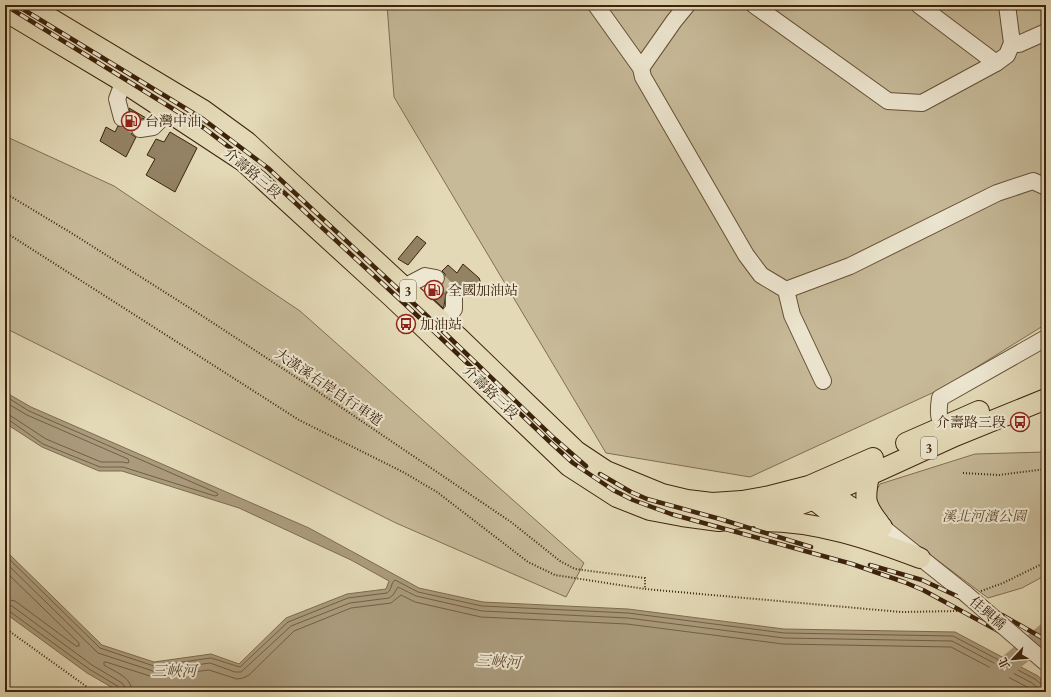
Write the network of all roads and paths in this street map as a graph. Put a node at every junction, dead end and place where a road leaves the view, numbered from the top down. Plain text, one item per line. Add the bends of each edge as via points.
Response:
1 (28, 5) edge
2 (596, 5) edge
3 (687, 5) edge
4 (754, 5) edge
5 (919, 5) edge
6 (1007, 5) edge
7 (5, 11) edge
8 (1046, 32) edge
9 (1012, 43) junction
10 (996, 63) junction
11 (641, 68) junction
12 (123, 83) junction
13 (168, 112) junction
14 (122, 118) tunnel mouth
15 (140, 129) dead end
16 (242, 149) junction
17 (1046, 187) edge
18 (5, 193) edge
19 (5, 232) edge
20 (436, 278) dead end
21 (404, 288) junction
22 (786, 290) junction
23 (454, 297) dead end
24 (443, 323) junction
25 (1046, 338) edge
26 (823, 380) dead end
27 (1046, 384) edge
28 (1046, 399) edge
29 (949, 431) junction
30 (1046, 469) edge
31 (964, 473) dead end
32 (869, 475) junction
33 (817, 493) junction
34 (719, 520) junction
35 (883, 536) junction
36 (920, 558) joint
37 (1046, 562) edge
38 (645, 589) junction
39 (973, 593) junction
40 (960, 611) dead end
41 (5, 628) edge
42 (1046, 663) edge
43 (94, 692) edge

1 - 16 main road, 介壽路三段 / 3 via 203,110
2 - 11 street
3 - 11 street
4 - 10 street via 888,102 922,103
5 - 10 street
6 - 9 street
7 - 12 main road, 介壽路三段 / 3
8 - 9 street via 1018,44
9 - 10 street via 1007,55
11 - 22 street via 643,77 746,254 761,275
12 - 13 main road, 介壽路三段 / 3
12 - 14 street via 117,99
13 - 15 street via 153,127
13 - 16 main road, 介壽路三段 / 3
16 - 21 main road, 介壽路三段 / 3
16 - 34 main road, 介壽路三段 / 3 via 569,466 617,496 650,510
17 - 22 street via 1033,181 997,193 850,266
18 - 38 path, 大漢溪右岸自行車道 via 314,389 510,522 560,561 575,569 645,578
19 - 38 path via 299,420 404,472 437,492 528,562 556,575
20 - 21 street via 425,276
21 - 24 main road, 介壽路三段 / 3
22 - 26 street via 792,315
23 - 24 street via 454,309
24 - 33 main road, 介壽路三段 / 3 via 576,452 606,471 662,494 712,503
25 - 29 street via 940,398 938,414
27 - 29 main road, 介壽路三段 / 3
28 - 29 main road, 介壽路三段 / 3
29 - 32 main road, 介壽路三段 / 3
29 - 33 main road, 介壽路三段 / 3 via 870,460
30 - 31 path via 999,475
32 - 33 main road, 介壽路三段 / 3
32 - 35 main road via 865,497
33 - 34 main road, 介壽路三段 / 3 via 790,508 760,516
33 - 35 main road via 839,519
34 - 35 main road via 776,521 849,534
35 - 36 main road
36 - 39 street, 佳興橋
37 - 39 path via 1003,583
38 - 40 path via 901,612
39 - 42 street, 佳興橋, bridge
41 - 43 path

